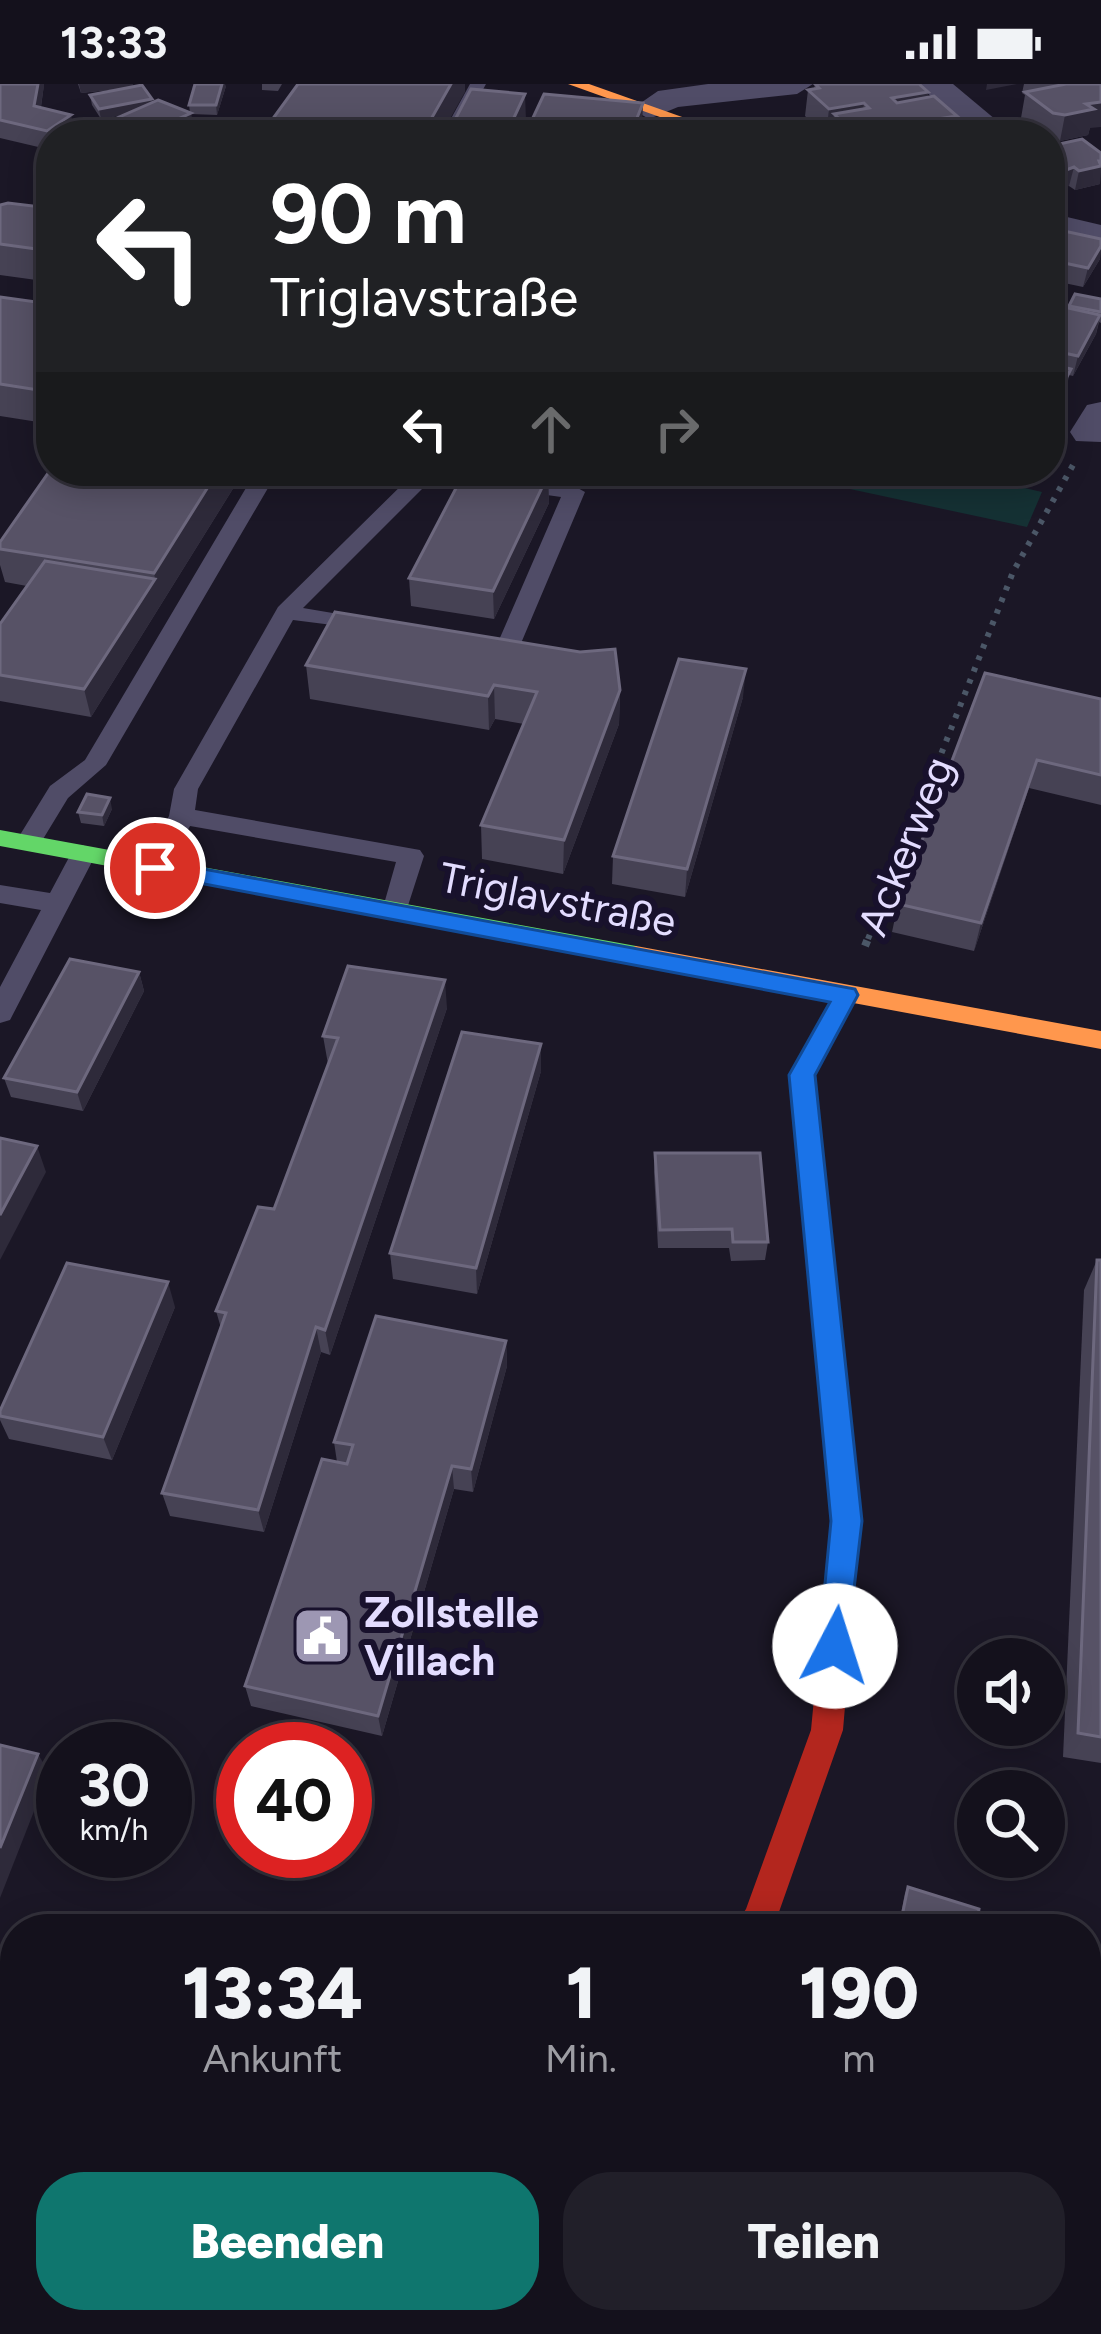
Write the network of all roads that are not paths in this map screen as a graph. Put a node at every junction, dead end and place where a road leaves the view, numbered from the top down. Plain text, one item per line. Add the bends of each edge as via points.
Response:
1 (478, 84) edge
2 (575, 84) edge
3 (797, 84) edge
4 (933, 84) edge
5 (649, 109) junction
6 (458, 120) edge
7 (681, 120) edge
8 (978, 120) edge
9 (1065, 228) edge
10 (1101, 236) edge
11 (258, 486) edge
12 (413, 486) edge
13 (530, 486) edge
14 (286, 612) junction
15 (396, 630) edge
16 (463, 641) edge
17 (182, 816) junction
18 (14, 841) edge
19 (83, 854) junction
20 (155, 868) junction
21 (0, 894) edge
22 (57, 903) junction
23 (394, 910) junction
24 (846, 995) junction
25 (0, 1013) edge
26 (1101, 1040) edge
27 (761, 1914) edge

1 - 6 lane
2 - 5 street
3 - 5 street via 670,98
4 - 8 street
5 - 7 street
9 - 10 street
11 - 18 lane via 94,765
12 - 14 lane
13 - 16 lane via 574,492 507,648
14 - 15 lane
14 - 17 lane via 186,789
17 - 20 lane
17 - 23 lane via 411,856
18 - 19 street, Triglavstraße
19 - 20 street, Triglavstraße
19 - 22 lane
20 - 23 street, Triglavstraße
21 - 22 lane
22 - 25 lane
23 - 24 street, Triglavstraße
24 - 26 street, Triglavstraße
24 - 27 street via 802,1075 846,1521 829,1706

